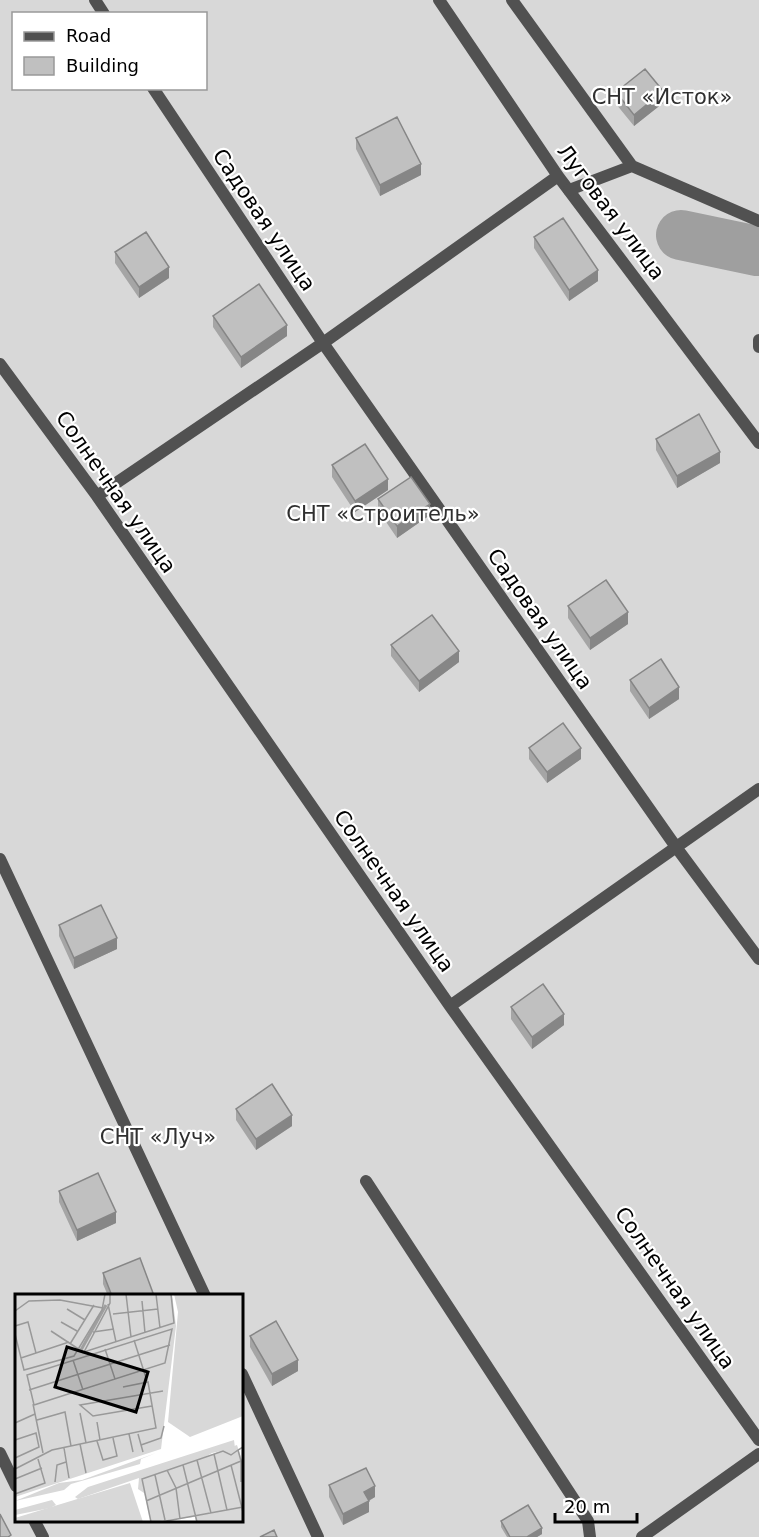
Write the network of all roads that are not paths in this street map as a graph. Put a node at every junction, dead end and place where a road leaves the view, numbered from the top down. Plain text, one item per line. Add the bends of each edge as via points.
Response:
1 (439, 0) edge
2 (512, 0) edge
3 (154, 90) edge
4 (632, 166) junction
5 (558, 176) junction
6 (569, 190) junction
7 (759, 221) edge
8 (759, 340) edge
9 (323, 343) junction
10 (759, 346) edge
11 (0, 363) edge
12 (759, 443) edge
13 (96, 496) junction
14 (759, 789) edge
15 (676, 847) junction
16 (0, 859) edge
17 (759, 959) edge
18 (450, 1006) junction
19 (366, 1181) dead end
20 (203, 1294) edge
21 (243, 1376) edge
22 (759, 1440) edge
23 (0, 1453) edge
24 (759, 1454) edge
25 (15, 1484) edge
26 (35, 1522) edge
27 (43, 1537) edge
28 (318, 1537) edge
29 (590, 1537) edge
30 (642, 1537) edge

1 - 5 street, Луговая улица
2 - 4 street
3 - 9 street, Садовая улица
4 - 6 street
4 - 7 street
5 - 6 street, Луговая улица
5 - 9 street
6 - 12 street, Луговая улица
8 - 10 street
9 - 13 street
9 - 15 street, Садовая улица
11 - 13 street, Солнечная улица
13 - 18 street, Солнечная улица
14 - 15 street
15 - 17 street, Садовая улица
15 - 18 street
16 - 20 street
18 - 22 street, Солнечная улица
19 - 29 street via 588,1521
21 - 28 street
23 - 25 street
24 - 30 street
26 - 27 street

